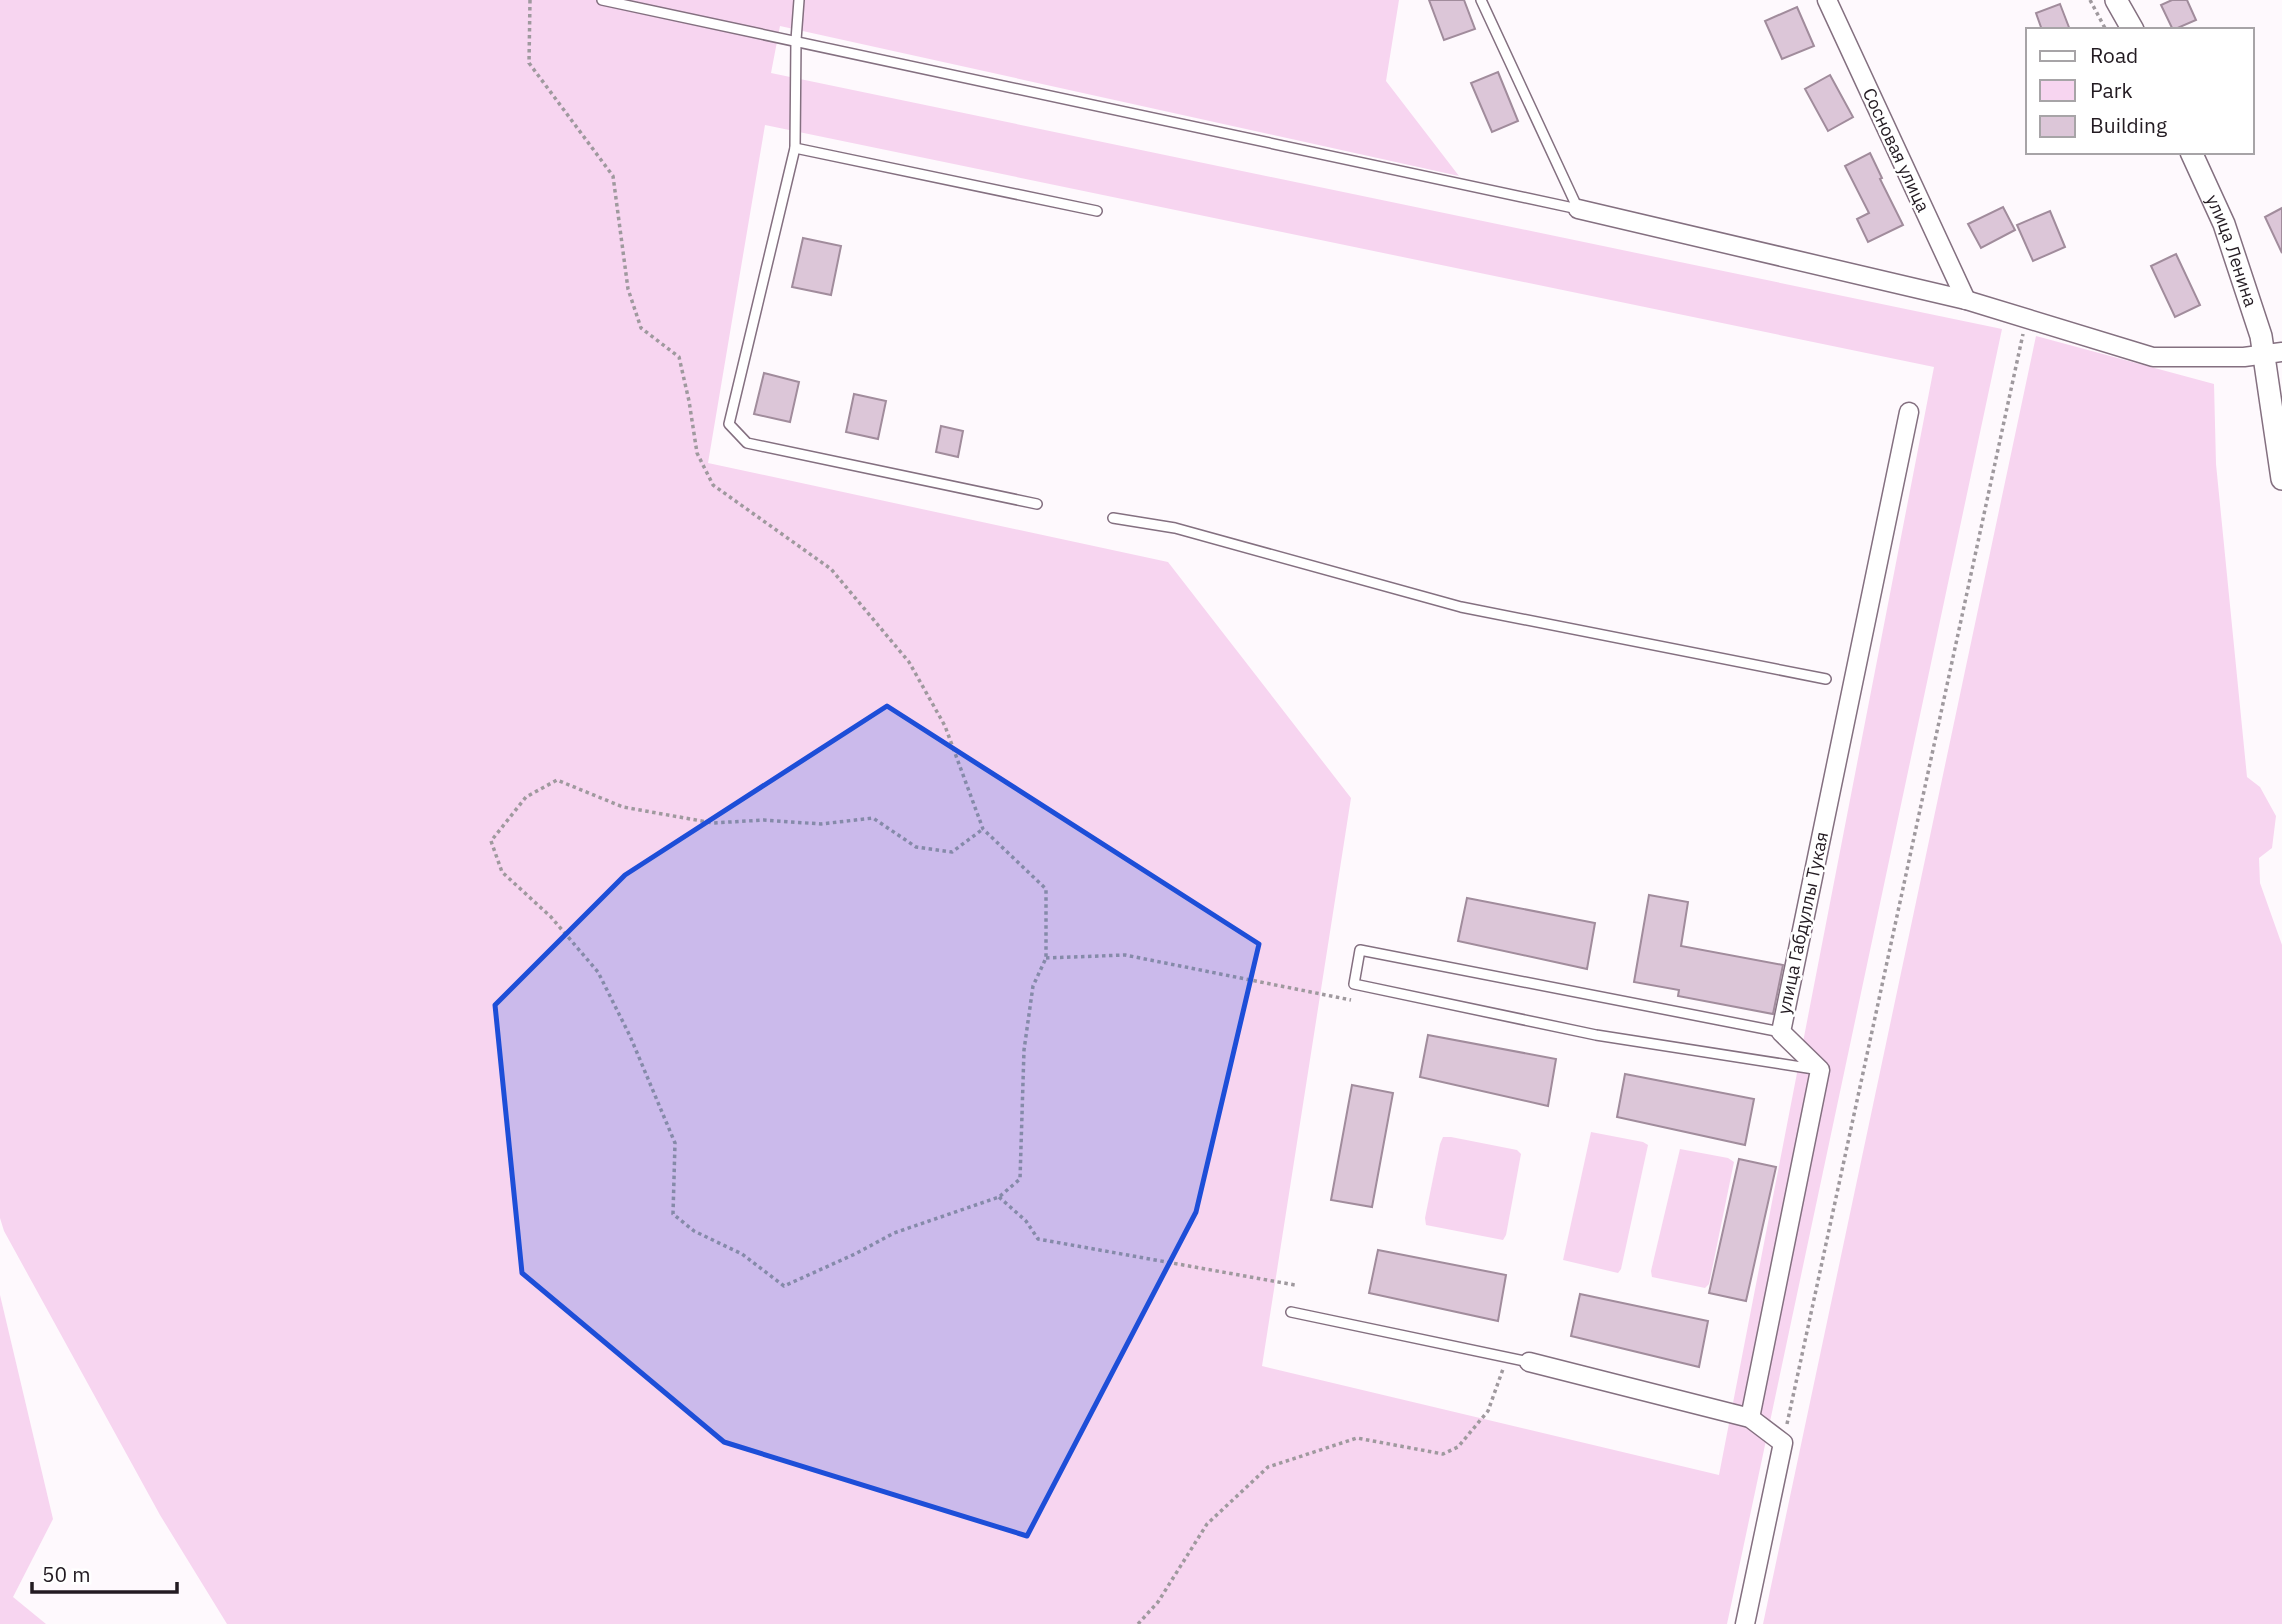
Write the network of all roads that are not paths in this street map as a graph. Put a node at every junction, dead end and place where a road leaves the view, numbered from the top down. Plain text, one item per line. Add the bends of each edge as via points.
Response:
1 (602, 0) edge
2 (799, 0) edge
3 (1481, 0) edge
4 (1827, 0) edge
5 (2116, 0) edge
6 (2132, 28) edge
7 (796, 40) junction
8 (795, 148) junction
9 (2191, 154) edge
10 (1578, 209) junction
11 (1097, 211) dead end
12 (1966, 300) junction
13 (2273, 353) edge
14 (1909, 412) dead end
15 (2282, 479) edge
16 (1037, 504) dead end
17 (1113, 518) dead end
18 (1826, 679) dead end
19 (1781, 1032) junction
20 (1820, 1070) junction
21 (1291, 1312) dead end
22 (1529, 1362) joint
23 (1750, 1418) junction
24 (1745, 1624) edge

1 - 7 lane
2 - 7 lane
3 - 10 lane
4 - 12 street, Сосновая улица
5 - 6 street
7 - 8 lane
7 - 10 lane
8 - 11 lane
8 - 16 lane via 729,424 747,443
9 - 13 street, улица Ленина via 2224,224 2261,336
10 - 12 street
12 - 13 street via 2152,357
13 - 15 street, улица Ленина
14 - 19 street, улица Габдуллы Тукая
17 - 18 lane via 1175,528 1461,607
19 - 20 street, улица Габдуллы Тукая
19 - 20 lane via 1360,950 1354,984 1596,1035
20 - 23 street
21 - 22 lane
22 - 23 street
23 - 24 street via 1783,1443

